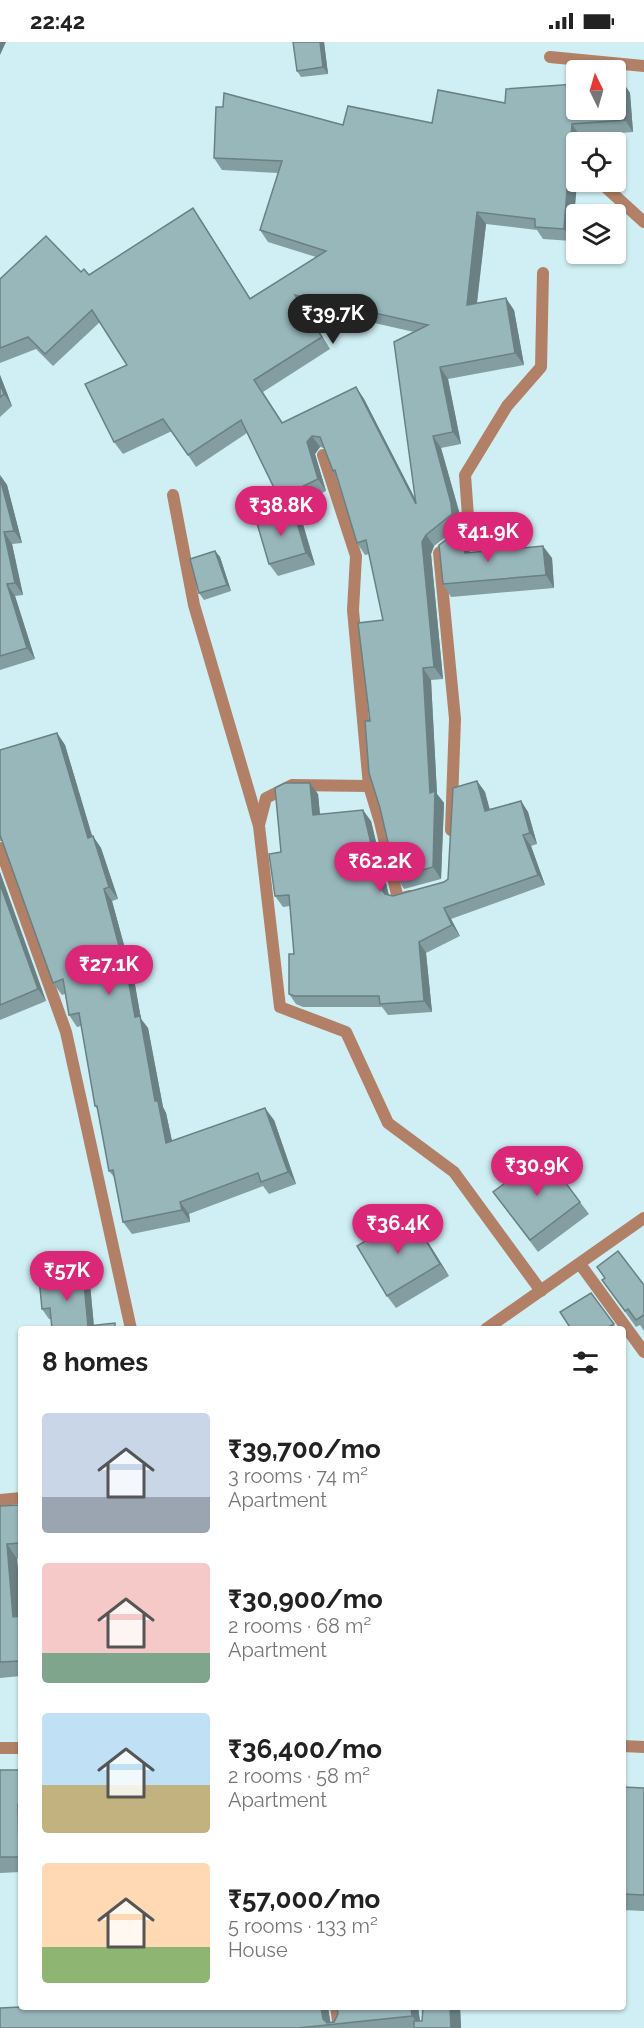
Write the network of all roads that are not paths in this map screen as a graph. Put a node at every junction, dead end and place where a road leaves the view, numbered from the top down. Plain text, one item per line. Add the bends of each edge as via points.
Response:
1 (550, 57) dead end
2 (644, 66) edge
3 (611, 192) edge
4 (644, 222) edge
5 (543, 273) dead end
6 (323, 455) edge
7 (173, 495) dead end
8 (369, 786) junction
9 (259, 826) junction
10 (451, 838) edge
11 (0, 848) edge
12 (418, 893) edge
13 (644, 1218) edge
14 (580, 1264) junction
15 (541, 1291) junction
16 (130, 1326) edge
17 (490, 1326) edge
18 (625, 1326) edge
19 (626, 1327) edge
20 (644, 1352) edge
21 (18, 1498) edge
22 (0, 1500) edge
23 (626, 1746) edge
24 (644, 1747) edge
25 (0, 1748) edge
26 (18, 1748) edge
27 (336, 2010) edge
28 (339, 2028) edge

1 - 2 street
3 - 4 street
5 - 10 street via 541,367 507,406 465,475 469,530 439,553 455,720
6 - 8 street via 356,556 353,610
7 - 9 street via 194,605
8 - 9 street via 292,785 266,798
8 - 12 street via 398,899
9 - 15 street via 280,1007 346,1032 388,1123 454,1172
11 - 16 street via 66,1032
13 - 14 street
14 - 15 street
14 - 18 street
15 - 17 street
19 - 20 street
21 - 22 street
23 - 24 street
25 - 26 street
27 - 28 street

